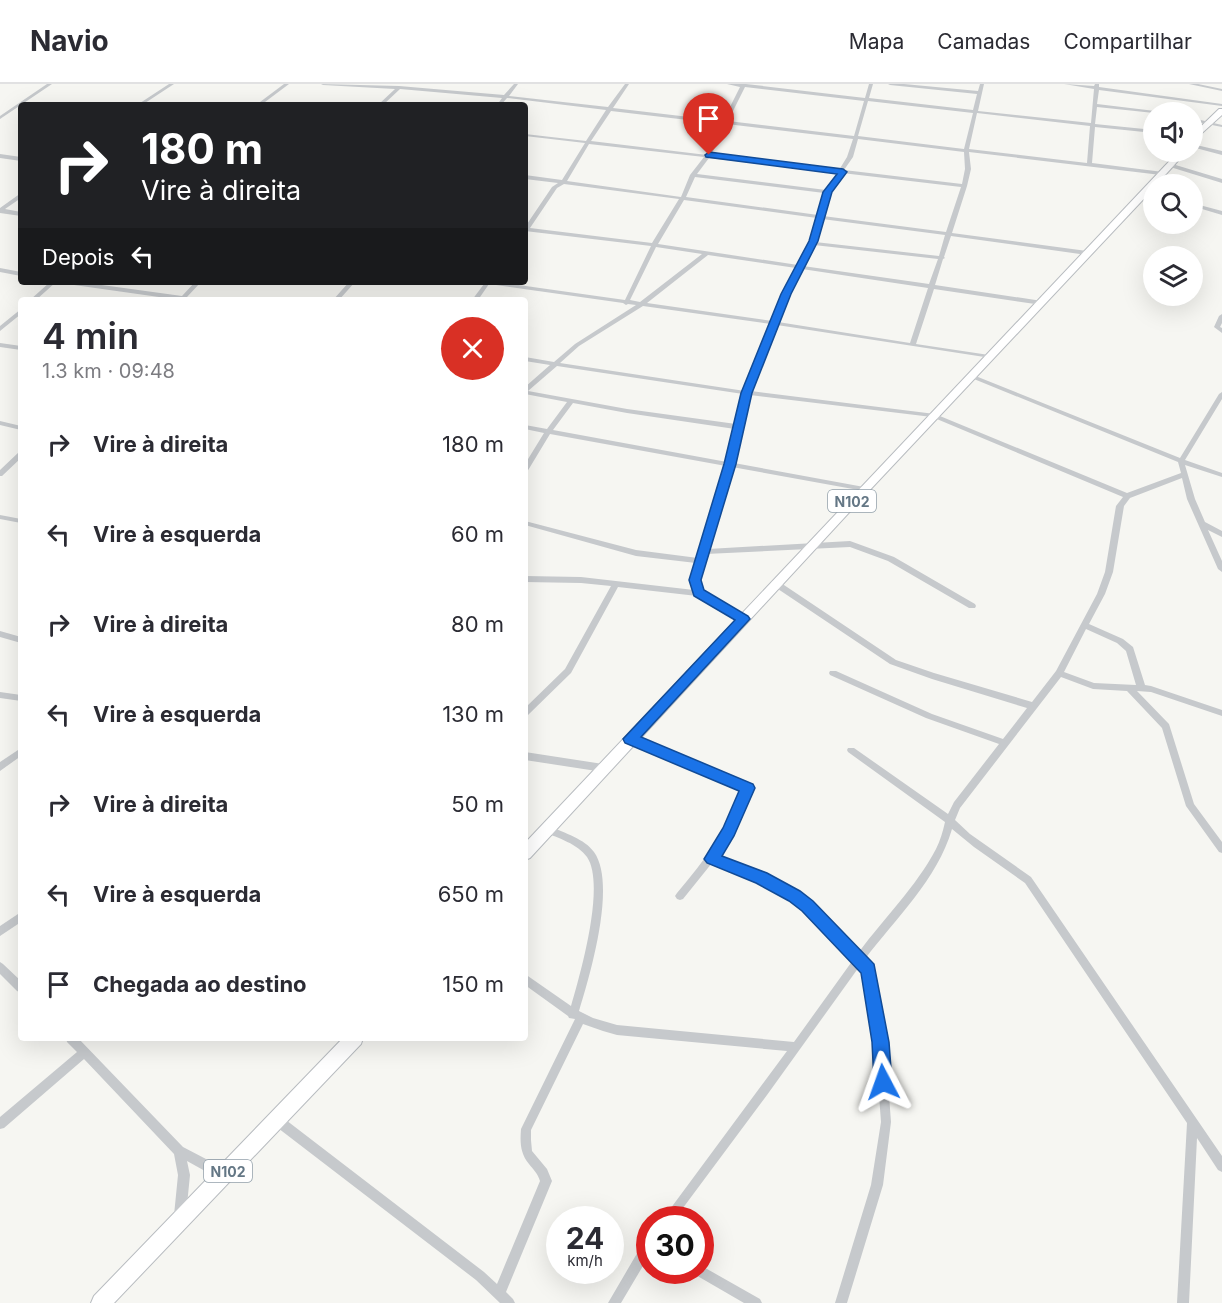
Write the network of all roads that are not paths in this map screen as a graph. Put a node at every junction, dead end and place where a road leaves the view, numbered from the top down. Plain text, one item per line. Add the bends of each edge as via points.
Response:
1 (50, 84) edge
2 (172, 84) edge
3 (287, 84) edge
4 (322, 84) edge
5 (516, 84) edge
6 (627, 84) edge
7 (729, 84) edge
8 (871, 84) edge
9 (890, 84) edge
10 (982, 84) edge
11 (1066, 84) edge
12 (1191, 84) edge
13 (743, 85) edge
14 (400, 86) edge
15 (1096, 86) edge
16 (1222, 90) edge
17 (980, 93) junction
18 (505, 97) junction
19 (866, 100) junction
20 (24, 102) edge
21 (144, 102) edge
22 (262, 102) edge
23 (383, 102) edge
24 (501, 102) edge
25 (1094, 105) junction
26 (1222, 105) edge
27 (18, 106) edge
28 (0, 109) edge
29 (609, 109) junction
30 (12, 110) junction
31 (18, 110) edge
32 (1143, 111) edge
33 (1222, 111) edge
34 (974, 112) junction
35 (0, 118) edge
36 (725, 122) junction
37 (1093, 124) junction
38 (1203, 124) edge
39 (1206, 125) junction
40 (1222, 126) edge
41 (1203, 128) edge
42 (1143, 131) edge
43 (528, 135) edge
44 (855, 139) junction
45 (589, 142) junction
46 (1203, 144) edge
47 (966, 151) junction
48 (1222, 153) edge
49 (709, 155) junction
50 (0, 156) edge
51 (18, 159) edge
52 (1172, 162) edge
53 (1089, 164) junction
54 (1165, 169) junction
55 (843, 172) junction
56 (1162, 174) edge
57 (693, 175) junction
58 (528, 177) edge
59 (1222, 181) edge
60 (564, 182) junction
61 (964, 186) junction
62 (827, 192) junction
63 (18, 197) edge
64 (683, 198) junction
65 (1143, 199) edge
66 (1203, 207) edge
67 (0, 211) edge
68 (1222, 213) edge
69 (18, 214) edge
70 (822, 216) junction
71 (528, 227) edge
72 (528, 230) edge
73 (950, 234) junction
74 (812, 243) junction
75 (654, 245) junction
76 (707, 253) junction
77 (1087, 253) junction
78 (942, 258) junction
79 (800, 267) junction
80 (0, 270) edge
81 (18, 273) edge
82 (50, 285) edge
83 (87, 285) edge
84 (195, 285) edge
85 (349, 285) edge
86 (506, 285) edge
87 (933, 286) junction
88 (36, 297) edge
89 (169, 297) edge
90 (185, 297) edge
91 (339, 297) edge
92 (626, 303) junction
93 (1042, 303) junction
94 (641, 304) junction
95 (18, 314) edge
96 (1222, 316) edge
97 (775, 323) junction
98 (0, 330) edge
99 (1222, 332) edge
100 (913, 344) junction
101 (0, 345) edge
102 (18, 348) edge
103 (988, 357) junction
104 (528, 360) edge
105 (555, 364) junction
106 (971, 376) junction
107 (528, 388) edge
108 (528, 392) edge
109 (747, 393) junction
110 (1222, 394) edge
111 (572, 400) junction
112 (933, 415) junction
113 (0, 423) edge
114 (18, 427) edge
115 (739, 427) junction
116 (528, 428) edge
117 (548, 432) junction
118 (18, 457) edge
119 (1181, 461) junction
120 (730, 464) junction
121 (528, 465) edge
122 (0, 474) edge
123 (1185, 474) junction
124 (1222, 476) edge
125 (864, 489) junction
126 (1127, 496) junction
127 (0, 517) edge
128 (18, 520) edge
129 (528, 524) edge
130 (1203, 524) junction
131 (1222, 534) edge
132 (809, 548) junction
133 (703, 556) junction
134 (1222, 569) edge
135 (528, 579) edge
136 (775, 583) junction
137 (616, 584) junction
138 (699, 593) junction
139 (972, 606) dead end
140 (743, 619) junction
141 (1084, 625) junction
142 (0, 634) edge
143 (18, 639) edge
144 (833, 673) dead end
145 (1059, 673) junction
146 (1128, 687) junction
147 (1141, 687) junction
148 (0, 695) edge
149 (18, 698) edge
150 (1033, 706) junction
151 (528, 710) edge
152 (1222, 713) edge
153 (630, 739) junction
154 (1005, 743) junction
155 (851, 750) dead end
156 (18, 753) edge
157 (528, 756) edge
158 (0, 767) edge
159 (603, 768) junction
160 (949, 820) junction
161 (547, 829) junction
162 (1222, 849) edge
163 (528, 850) edge
164 (712, 859) junction
165 (681, 896) dead end
166 (18, 918) edge
167 (0, 932) edge
168 (859, 960) junction
169 (0, 968) edge
170 (528, 981) edge
171 (18, 985) edge
172 (576, 1017) junction
173 (74, 1041) edge
174 (352, 1041) edge
175 (796, 1047) junction
176 (85, 1052) junction
177 (278, 1121) junction
178 (1192, 1121) junction
179 (0, 1124) edge
180 (179, 1150) junction
181 (234, 1165) junction
182 (1222, 1166) edge
183 (677, 1206) edge
184 (180, 1221) junction
185 (636, 1265) edge
186 (714, 1279) edge
187 (500, 1292) junction
188 (101, 1303) edge
189 (509, 1303) edge
190 (614, 1303) edge
191 (756, 1303) edge
192 (841, 1303) edge
193 (1183, 1303) edge

1 - 20 street
2 - 21 street
3 - 22 street
4 - 14 street
5 - 18 street
6 - 29 street
7 - 13 street
8 - 19 street
9 - 17 street
10 - 17 street
11 - 15 street
12 - 16 street
13 - 19 street
13 - 36 street
14 - 18 street
14 - 23 street
15 - 25 street
15 - 26 street
17 - 34 street
18 - 24 street
18 - 29 street
19 - 34 street
19 - 44 street
25 - 32 street
25 - 37 street
26 - 39 main road
27 - 30 street
28 - 30 street
29 - 36 street
29 - 45 street
30 - 31 street
30 - 35 street
33 - 39 main road
34 - 37 street
34 - 47 street
36 - 44 street
36 - 49 street
37 - 42 street
37 - 53 street
38 - 39 street
39 - 40 street
39 - 41 main road
43 - 45 street
44 - 47 street
44 - 55 street
45 - 49 street
45 - 60 street
46 - 48 street
47 - 53 street
47 - 61 street via 968,169
49 - 55 street
49 - 57 street
50 - 51 street
52 - 54 main road, N102
53 - 54 street
54 - 56 main road, N102
54 - 59 street
55 - 61 street
55 - 62 street
57 - 62 street
57 - 64 street
58 - 60 street
60 - 64 street
60 - 71 street via 555,187
61 - 73 street
62 - 70 street
63 - 67 street
64 - 70 street
64 - 75 street
65 - 77 main road, N102
66 - 68 street
67 - 69 street
70 - 73 street
70 - 74 street
72 - 75 street
73 - 77 street
73 - 78 street
74 - 78 street
74 - 79 street
75 - 76 street
75 - 92 street
76 - 79 street
76 - 94 street
77 - 93 main road, N102
78 - 87 street
79 - 87 street
79 - 97 street
80 - 81 street
82 - 88 street
83 - 89 street
84 - 90 street
85 - 91 street
86 - 92 street
87 - 93 street
87 - 100 street
92 - 94 street
93 - 103 main road, N102
94 - 97 street
94 - 105 street
95 - 98 street
96 - 99 street via 1217,327
97 - 100 street
97 - 109 street
100 - 103 street
101 - 102 street
103 - 106 main road, N102
104 - 105 street
105 - 107 street
105 - 109 street
106 - 112 main road, N102
106 - 119 street
108 - 111 street
109 - 112 street
109 - 115 street
110 - 119 street
111 - 115 street
111 - 117 street
112 - 125 main road, N102
112 - 126 street
113 - 114 street
115 - 120 street
116 - 117 street
117 - 120 street
117 - 121 street
118 - 122 street
119 - 123 street
119 - 124 street
120 - 125 street
120 - 133 street
123 - 126 street
123 - 130 street
125 - 132 main road, N102
126 - 141 street via 1120,506 1109,572
127 - 128 street
129 - 133 street via 636,553
130 - 131 street
130 - 134 street
132 - 133 street
132 - 136 main road, N102
132 - 139 street via 837,544 872,550
133 - 138 street via 695,580
135 - 137 street
136 - 140 main road, N102
136 - 150 street via 893,662
137 - 138 street
137 - 151 street via 568,671
138 - 140 street
140 - 153 main road, N102
141 - 145 street
141 - 147 street via 1130,649
142 - 143 street
144 - 154 street via 929,716
145 - 146 street via 1093,686
145 - 150 street
146 - 147 street
146 - 162 street via 1166,726 1190,806
147 - 152 street
148 - 149 street
150 - 154 street
153 - 159 main road, N102
153 - 164 street via 748,788
154 - 160 street
155 - 160 street
156 - 158 street
157 - 159 street
159 - 161 main road, N102
160 - 168 street via 934,862
160 - 178 street via 961,833 1028,880
161 - 163 main road, N102
161 - 172 street via 579,844 593,857 597,869 598,905
164 - 165 street
164 - 168 street via 795,896
166 - 167 street
168 - 175 street
168 - 192 street via 872,978 886,1122 877,1185
169 - 171 street
170 - 172 street
172 - 175 street via 617,1030
172 - 187 street via 526,1130 524,1146 546,1181
173 - 176 street
174 - 177 main road, N102
175 - 183 street
176 - 179 street
176 - 180 street
177 - 181 main road, N102
177 - 187 street
178 - 182 street
178 - 193 street
180 - 181 street via 205,1165
180 - 184 street via 184,1175
181 - 184 main road, N102
184 - 188 main road, N102
185 - 190 street
186 - 191 street
187 - 189 street

